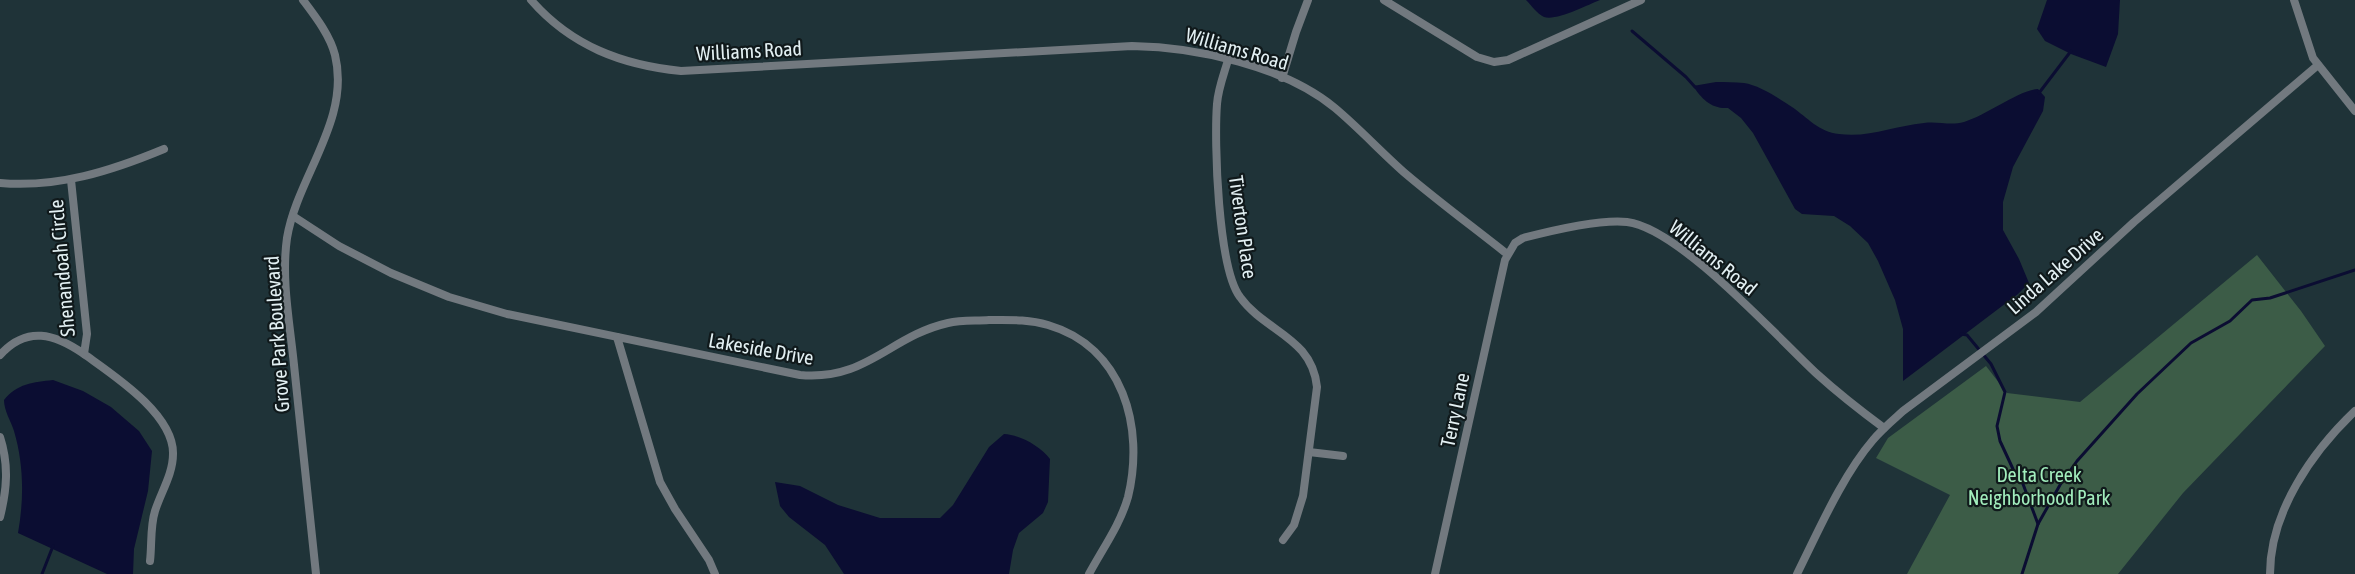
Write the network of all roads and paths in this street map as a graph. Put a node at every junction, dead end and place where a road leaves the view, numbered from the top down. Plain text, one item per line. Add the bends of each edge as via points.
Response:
1 (303, 0) edge
2 (531, 0) edge
3 (1308, 0) edge
4 (1384, 0) edge
5 (1641, 0) edge
6 (2294, 0) edge
7 (1228, 60) junction
8 (2318, 65) junction
9 (1282, 78) junction
10 (2355, 111) edge
11 (164, 149) dead end
12 (71, 180) junction
13 (0, 183) edge
14 (293, 216) junction
15 (1507, 254) junction
16 (617, 337) junction
17 (84, 354) junction
18 (0, 355) edge
19 (2355, 411) edge
20 (1884, 428) junction
21 (0, 437) edge
22 (1310, 452) junction
23 (1343, 456) dead end
24 (0, 517) edge
25 (1283, 540) dead end
26 (150, 561) dead end
27 (316, 574) edge
28 (715, 574) edge
29 (1089, 574) edge
30 (1435, 574) edge
31 (1797, 574) edge
32 (2270, 574) edge

1 - 14 street, Grove Park Boulevard via 330,42 337,79 333,111
2 - 7 street, Williams Road via 569,35 598,51 630,63 681,71 1132,46 1176,48
3 - 9 street
4 - 5 street via 1477,57 1494,62 1508,60
6 - 8 street
7 - 9 street, Williams Road
7 - 22 street, Tiverton Place via 1216,124 1229,273 1241,299 1302,349 1314,369 1317,396
8 - 10 street
8 - 20 street, Linda Lake Drive via 2134,222 2055,296
9 - 15 street, Williams Road via 1335,108 1406,173
11 - 12 street
12 - 13 street via 38,185
12 - 17 street, Shenandoah Circle via 87,334
14 - 16 street, Lakeside Drive via 339,246 449,297 507,314
14 - 27 street, Grove Park Boulevard via 285,258 287,304
15 - 20 street, Williams Road via 1523,238 1614,221 1642,226 1703,267 1819,376
15 - 30 street, Terry Lane
16 - 28 street via 660,482
16 - 29 street, Lakeside Drive via 815,376 859,367 924,331 950,323 1034,321 1061,330 1108,367 1123,392 1133,430 1128,497 1110,540
17 - 18 street, Shenandoah Circle via 44,335 21,339
17 - 26 street, Shenandoah Circle via 154,411 170,434 172,462 153,518
19 - 32 street via 2329,435 2293,492 2277,524
20 - 31 street, Linda Lake Drive via 1862,454
21 - 24 street via 7,470
22 - 23 street
22 - 25 street, Tiverton Place via 1299,513

